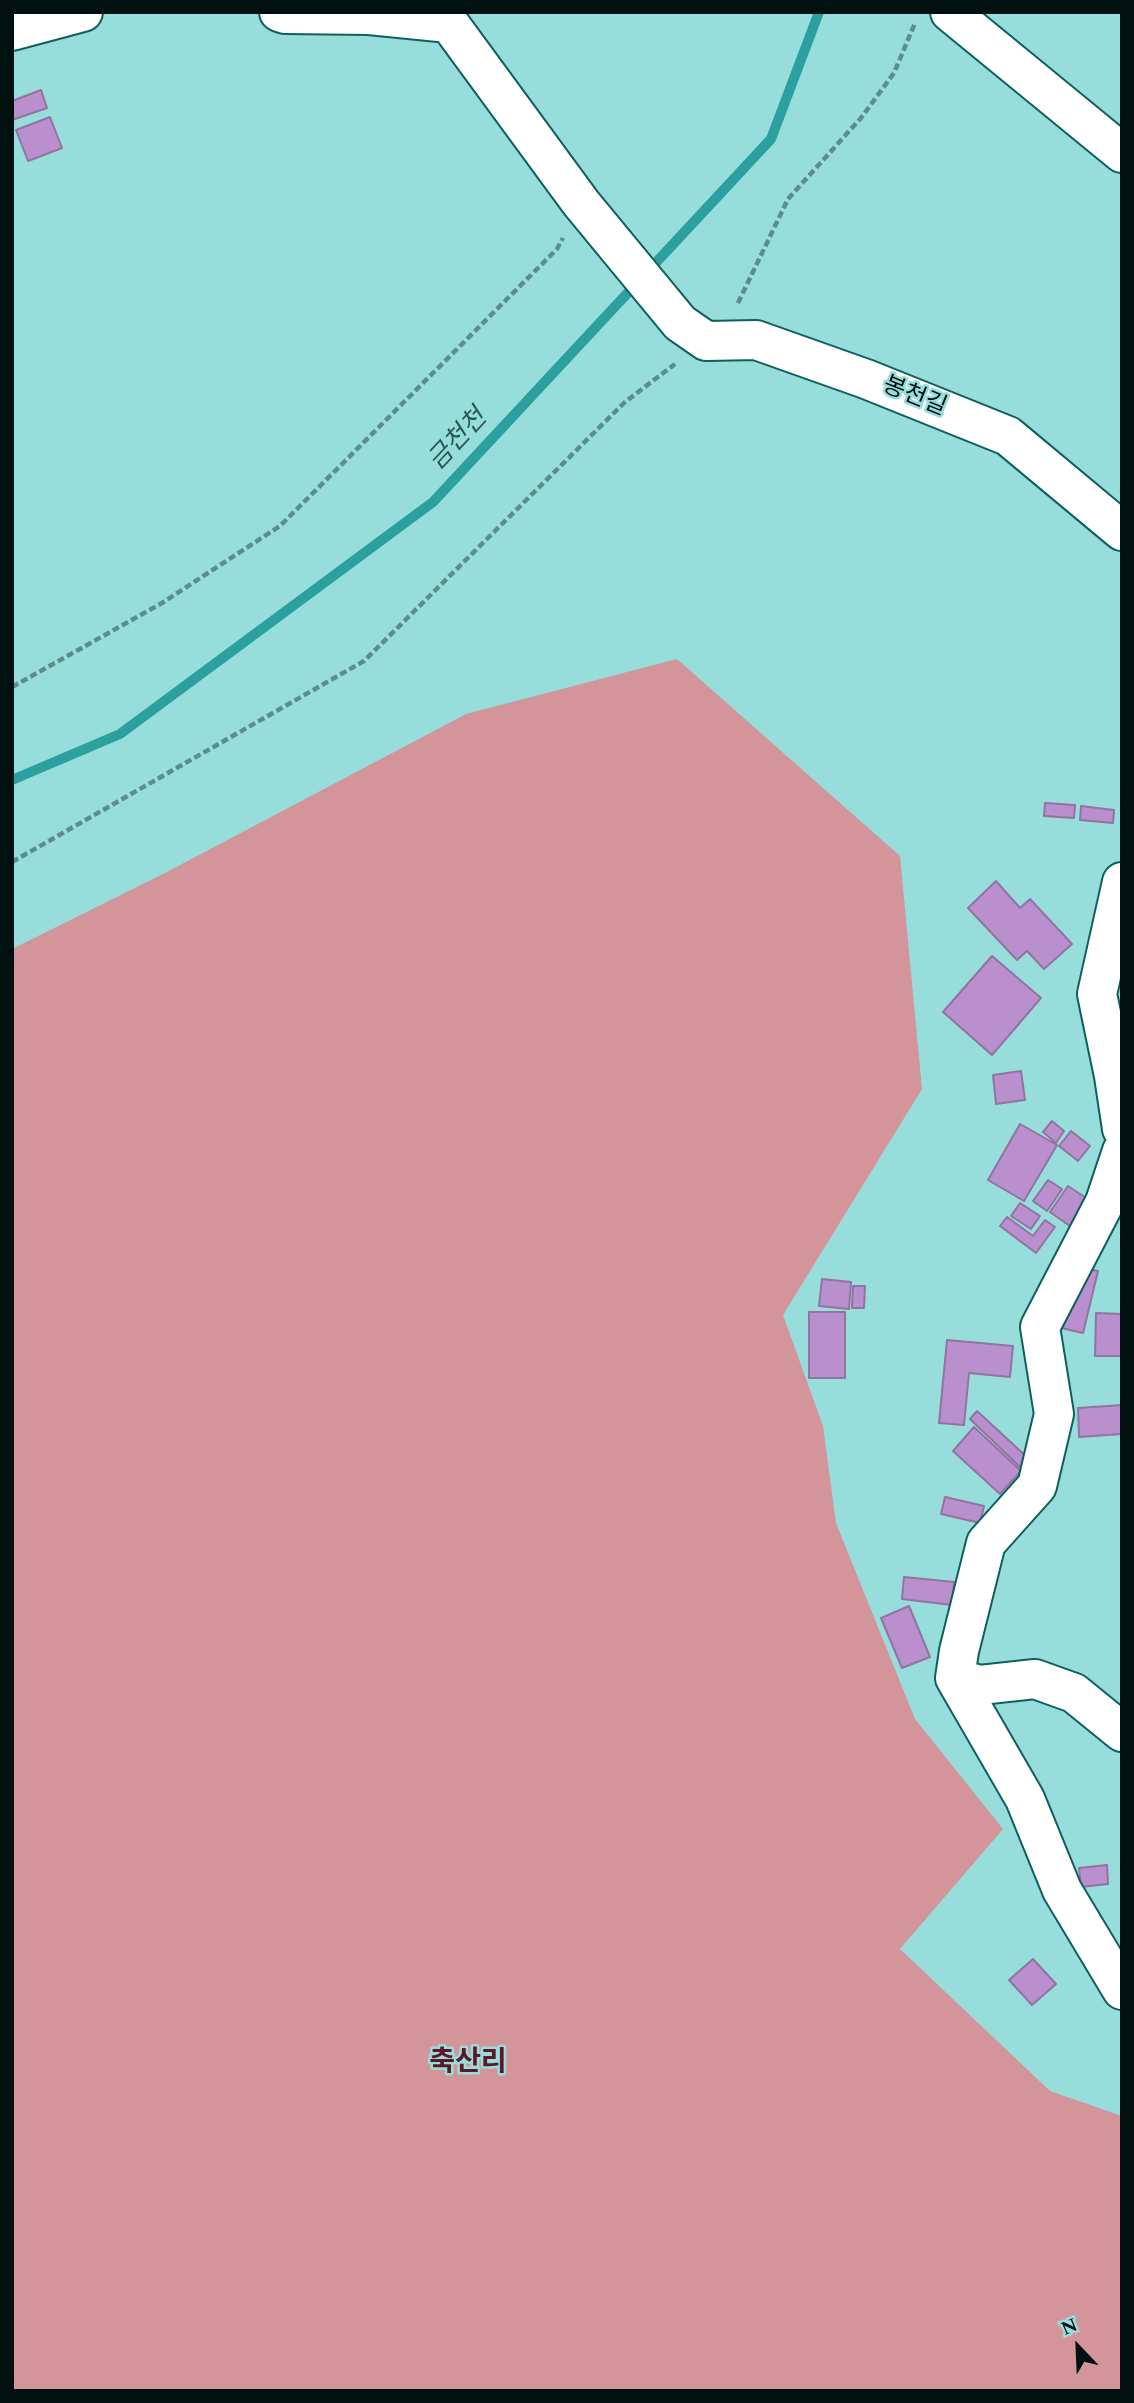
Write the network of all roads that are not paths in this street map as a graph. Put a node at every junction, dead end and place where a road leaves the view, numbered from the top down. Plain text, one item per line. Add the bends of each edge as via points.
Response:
1 (83, 12) edge
2 (279, 12) edge
3 (950, 12) edge
4 (12, 31) edge
5 (1122, 153) edge
6 (1122, 531) edge
7 (1122, 882) edge
8 (1118, 1077) edge
9 (1122, 1129) edge
10 (1122, 1151) edge
11 (954, 1678) junction
12 (1122, 1732) edge
13 (1122, 1990) edge

1 - 4 street
2 - 6 street, 봉천길 via 449,23 590,215 693,332 756,340 1008,436
3 - 5 street
7 - 8 street via 1097,994
8 - 9 street
10 - 11 street via 1105,1202 1040,1327 1054,1414 1037,1486 986,1543
11 - 12 street via 980,1685 1035,1679 1074,1692
11 - 13 street via 1025,1799 1062,1889

